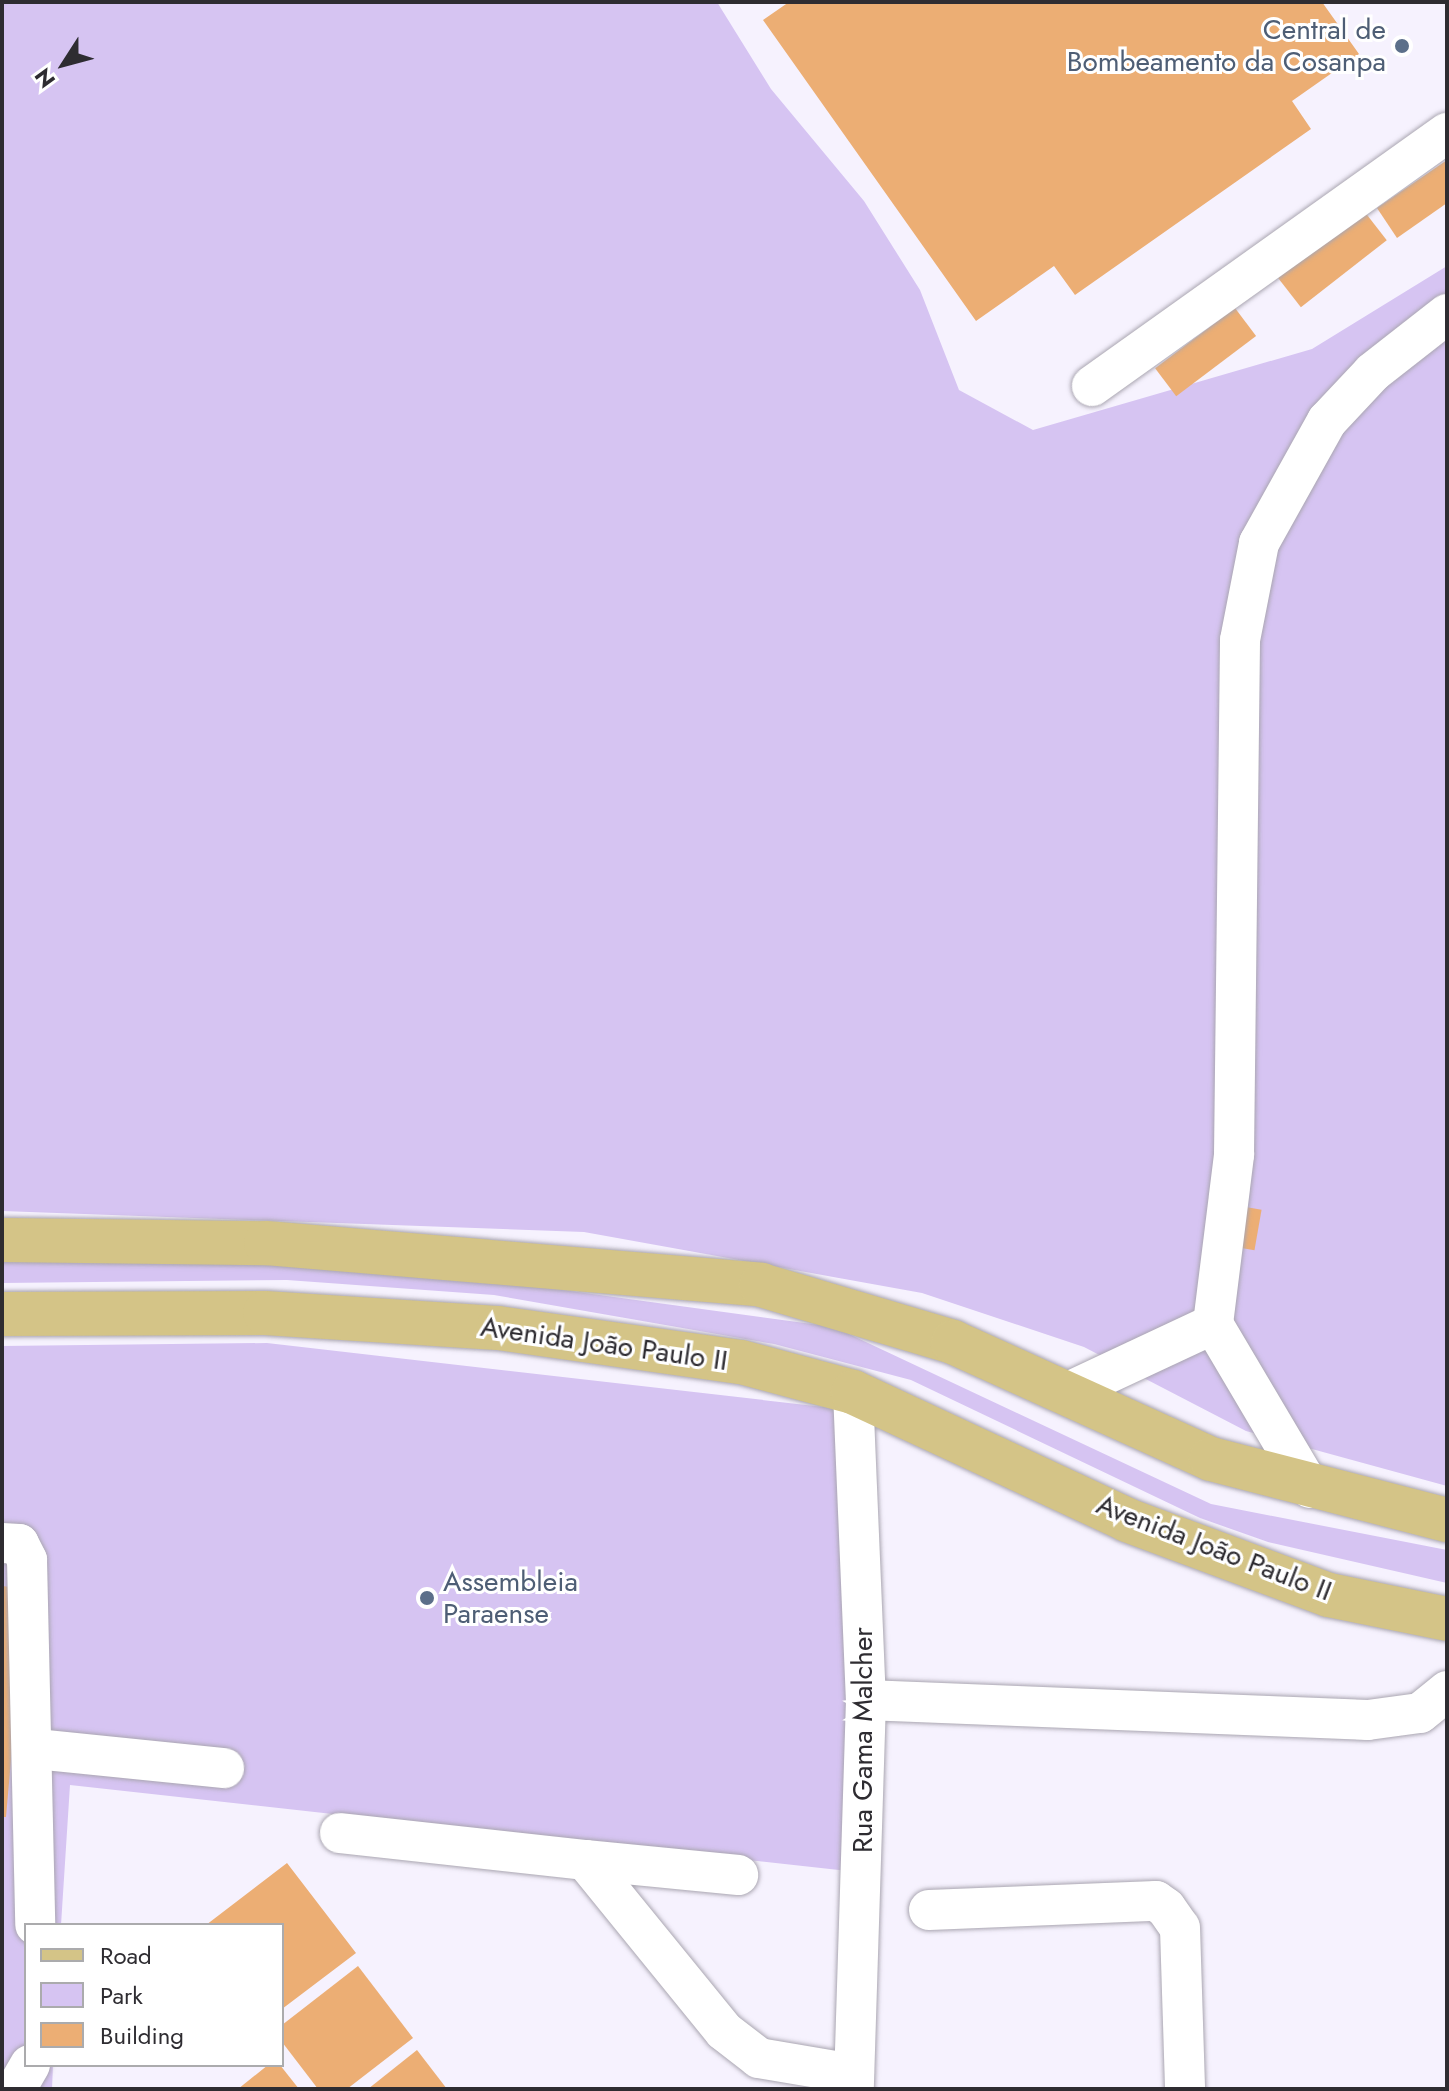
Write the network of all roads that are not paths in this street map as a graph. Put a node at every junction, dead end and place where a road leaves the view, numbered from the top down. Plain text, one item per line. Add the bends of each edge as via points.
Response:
1 (1447, 133) edge
2 (1447, 314) edge
3 (1092, 386) dead end
4 (2, 1240) edge
5 (2, 1314) edge
6 (1213, 1324) junction
7 (853, 1392) junction
8 (1066, 1393) junction
9 (1310, 1488) junction
10 (1447, 1520) edge
11 (2, 1543) edge
12 (1447, 1619) edge
13 (1447, 1691) edge
14 (866, 1700) junction
15 (36, 1749) junction
16 (224, 1768) dead end
17 (340, 1833) dead end
18 (585, 1860) junction
19 (738, 1875) dead end
20 (929, 1910) dead end
21 (35, 1923) edge
22 (29, 2067) edge
23 (854, 2082) edge
24 (16, 2089) edge
25 (1185, 2089) edge

1 - 3 street
2 - 6 street via 1373,372 1327,421 1259,543 1240,640 1234,1155
4 - 8 main road via 266,1243 761,1285 925,1332
5 - 7 main road, Avenida João Paulo II via 265,1313 498,1328 657,1345
6 - 8 street
6 - 9 street
7 - 12 main road, Avenida João Paulo II via 1127,1520 1329,1595
7 - 14 street, Rua Gama Malcher
8 - 9 main road via 1211,1459
9 - 10 main road
11 - 15 street via 19,1544 27,1560
13 - 14 street via 1420,1713 1368,1720
14 - 23 street, Rua Gama Malcher
15 - 16 street
15 - 21 street
17 - 18 street
18 - 19 street
18 - 23 street via 724,2031 759,2058
20 - 25 street via 1156,1901 1180,1928
22 - 24 street

